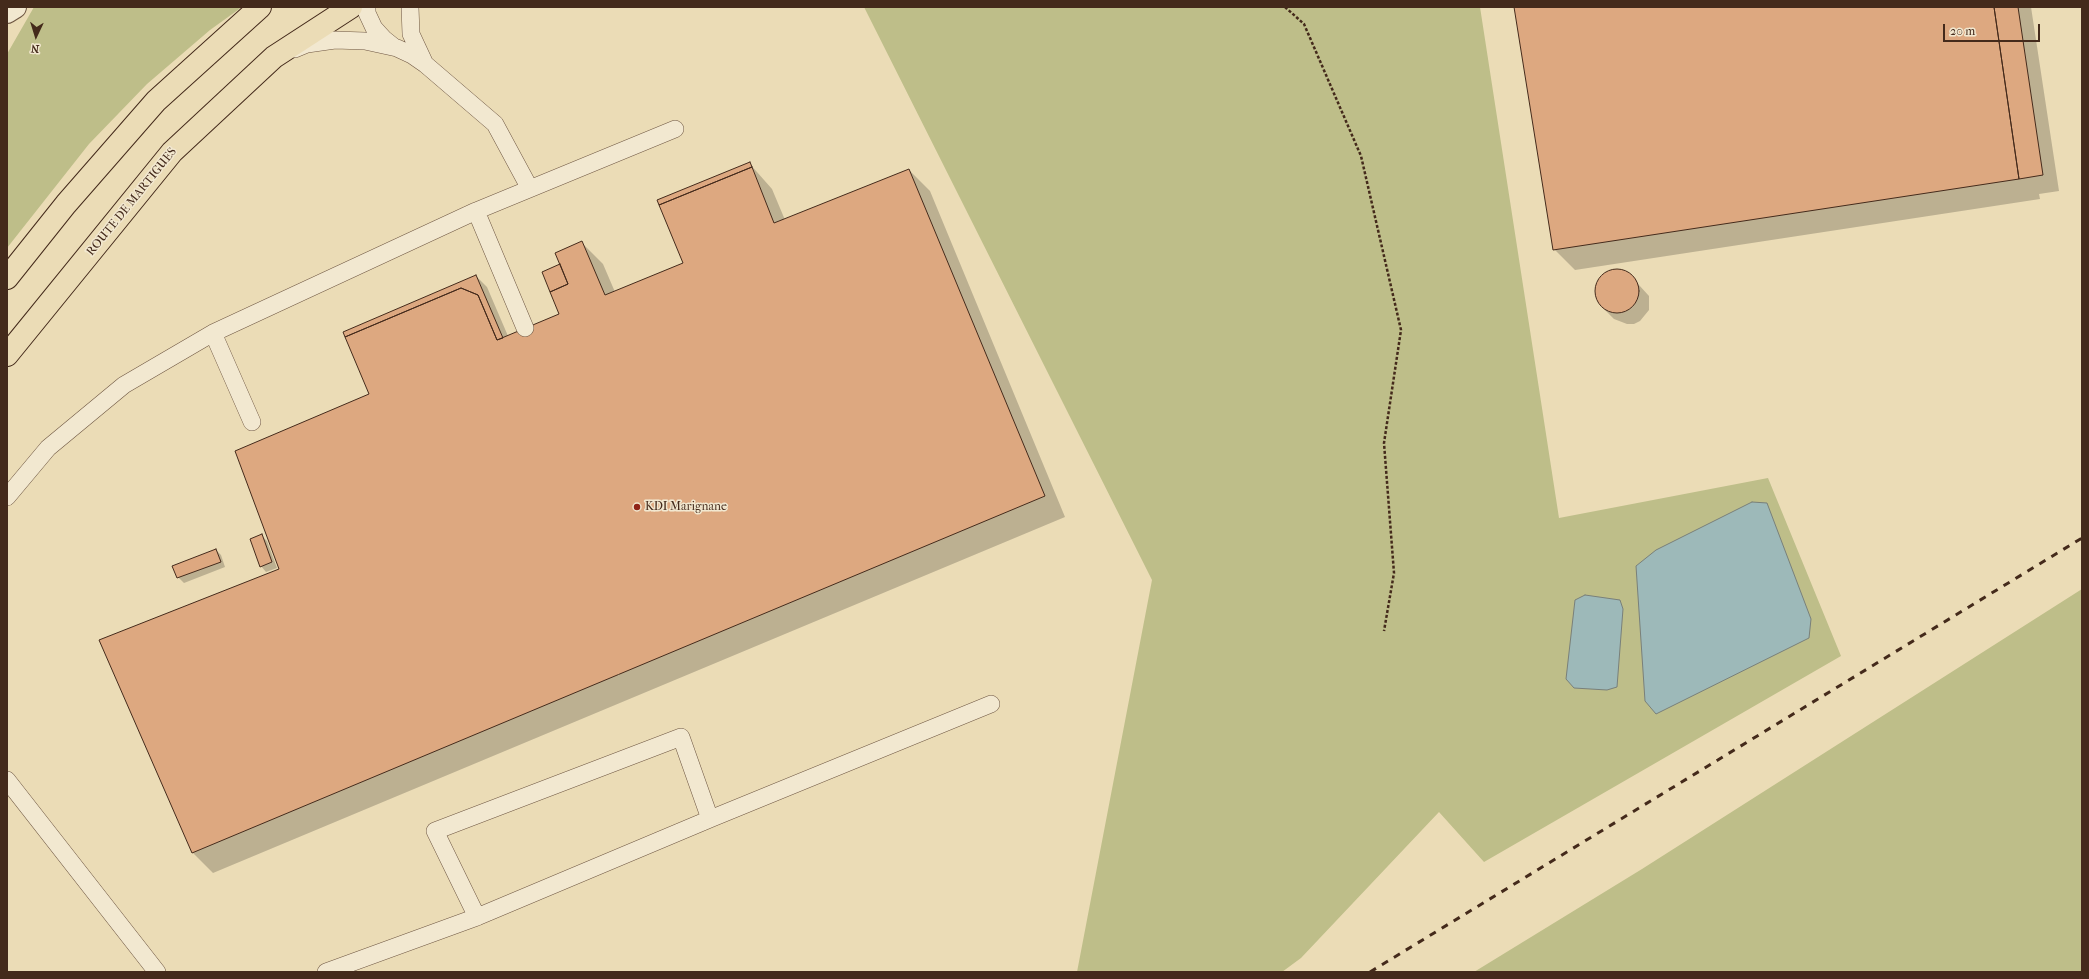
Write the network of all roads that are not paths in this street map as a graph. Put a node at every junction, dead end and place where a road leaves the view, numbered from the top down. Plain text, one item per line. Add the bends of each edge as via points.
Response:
1 (15, 7) edge
2 (260, 7) edge
3 (351, 7) edge
4 (367, 7) edge
5 (410, 7) edge
6 (7, 12) edge
7 (396, 48) junction
8 (274, 57) junction
9 (425, 64) junction
10 (675, 129) dead end
11 (529, 187) junction
12 (476, 211) junction
13 (7, 278) edge
14 (525, 328) dead end
15 (213, 333) junction
16 (7, 355) edge
17 (252, 422) dead end
18 (7, 497) edge
19 (991, 704) dead end
20 (7, 780) edge
21 (710, 820) junction
22 (477, 917) junction
23 (157, 972) edge
24 (326, 972) edge

1 - 6 street
2 - 13 main road via 156,101 66,204
3 - 8 main road, ROUTE DE MARTIGUES
4 - 7 lane via 374,28
5 - 9 lane via 411,34
7 - 8 lane via 366,41 335,40 307,44
7 - 9 lane
8 - 16 main road, ROUTE DE MARTIGUES via 172,152
9 - 11 lane via 495,124
10 - 11 lane
11 - 12 lane
12 - 14 lane
12 - 15 lane
15 - 17 lane
15 - 18 lane via 124,385 48,448
19 - 21 lane
20 - 23 lane
21 - 22 lane
21 - 22 lane via 680,737 434,831
22 - 24 lane

